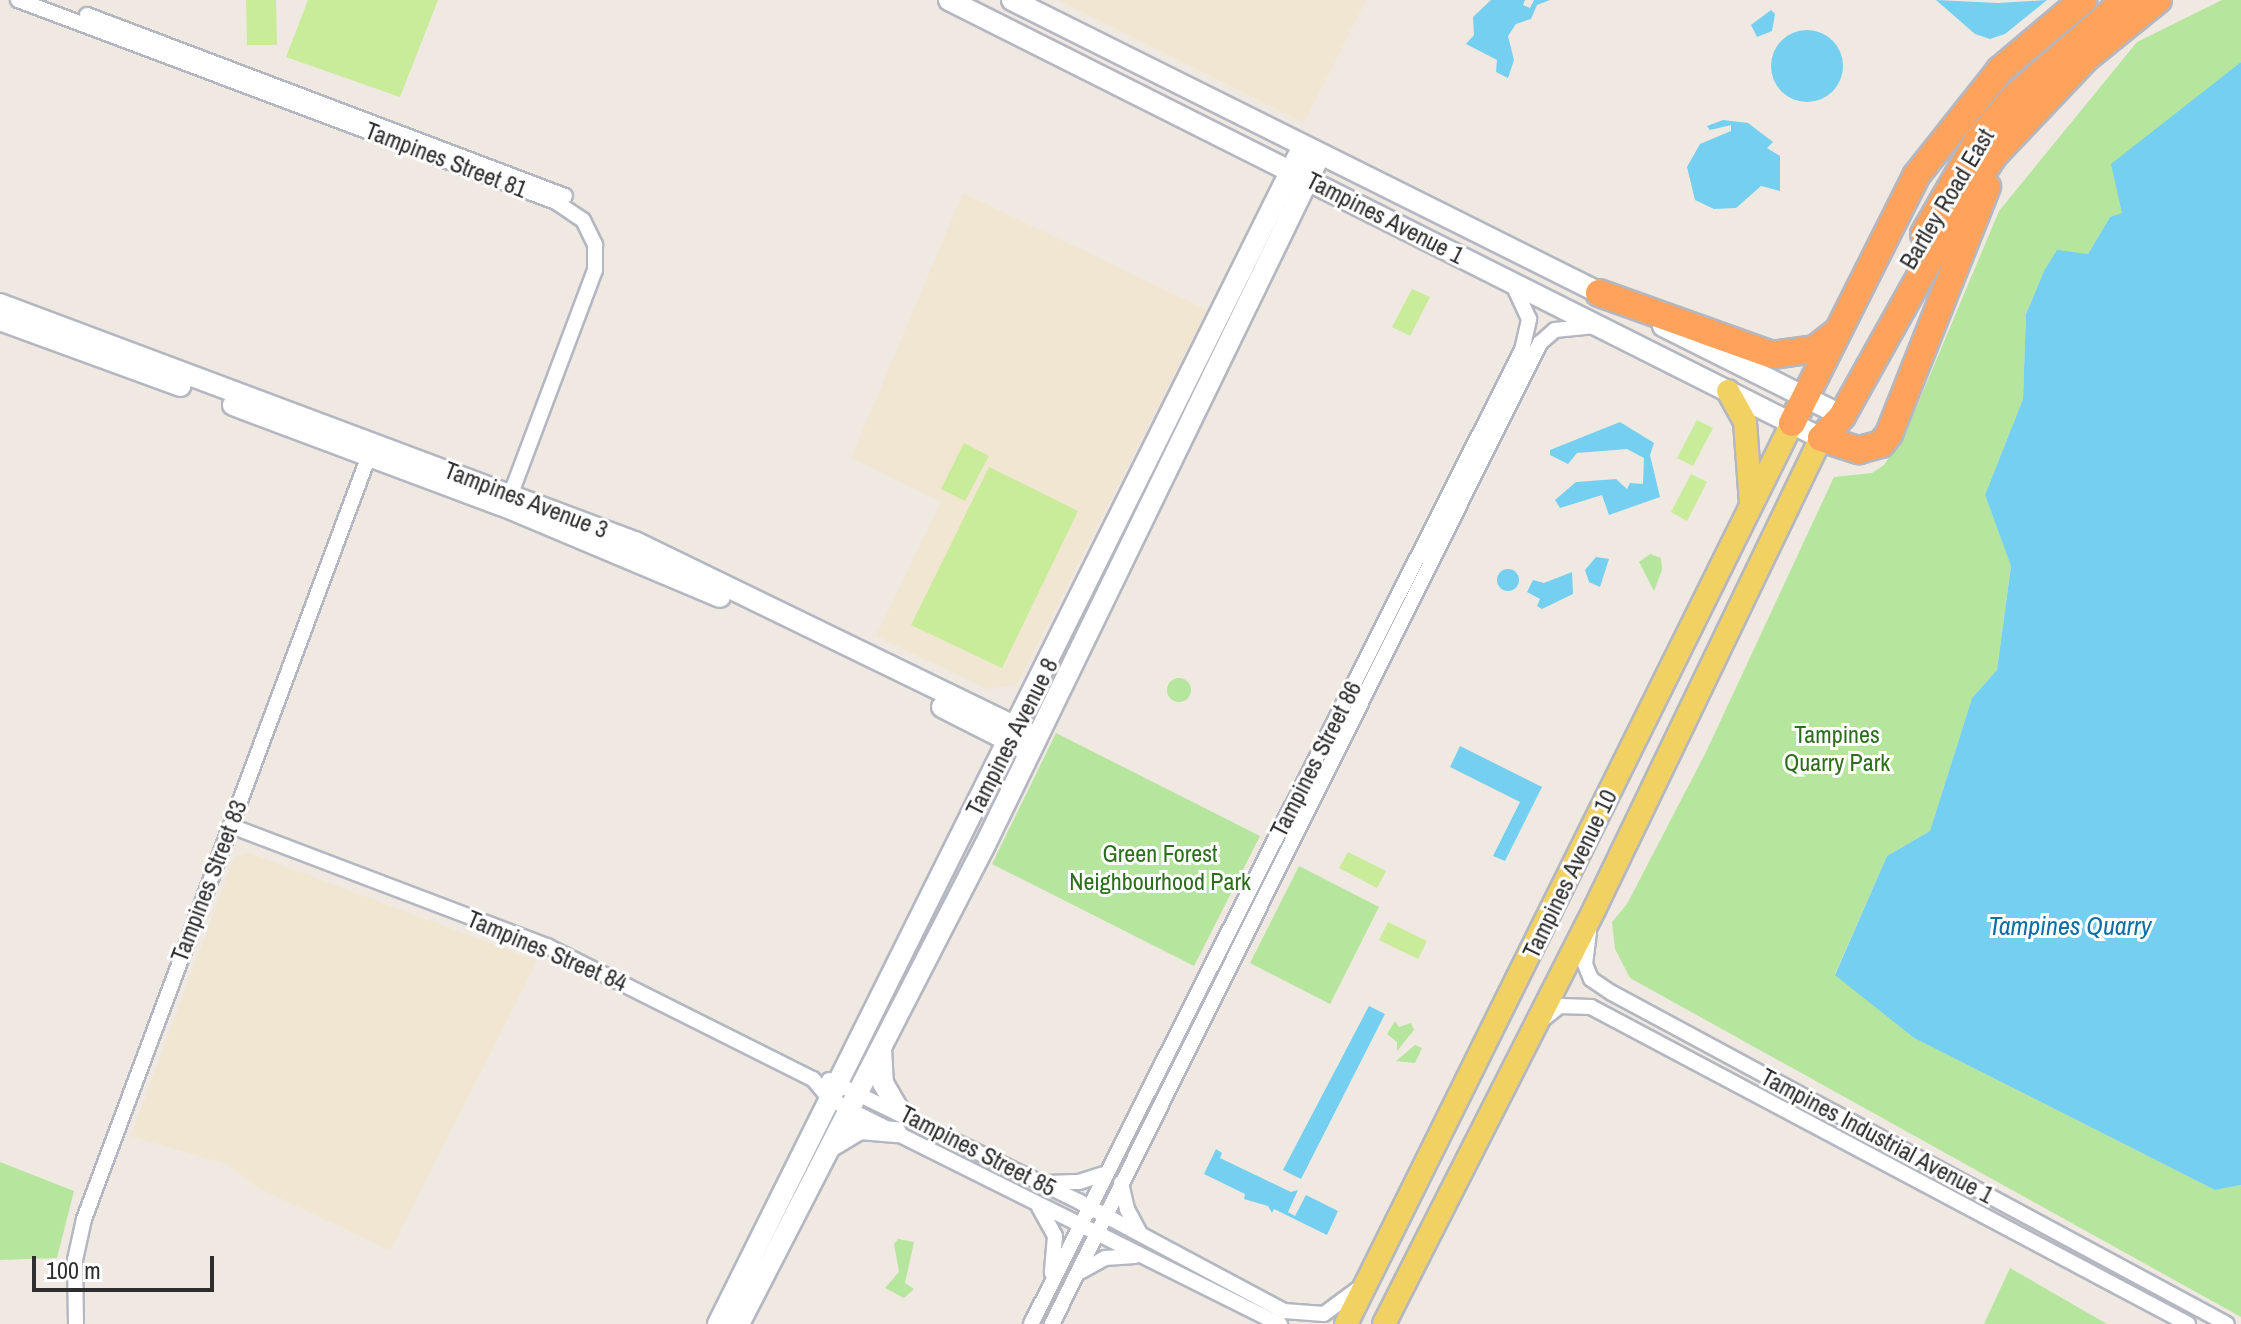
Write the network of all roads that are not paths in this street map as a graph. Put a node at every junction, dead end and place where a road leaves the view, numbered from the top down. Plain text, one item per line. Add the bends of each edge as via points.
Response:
1 (18, 0) edge
2 (45, 0) edge
3 (949, 0) edge
4 (1012, 0) edge
5 (2083, 0) edge
6 (2125, 0) edge
7 (2158, 0) edge
8 (1055, 20) junction
9 (1043, 46) junction
10 (2087, 57) junction
11 (1311, 152) junction
12 (1300, 176) junction
13 (1400, 195) junction
14 (1390, 219) junction
15 (1507, 279) junction
16 (1599, 293) junction
17 (0, 304) edge
18 (0, 320) edge
19 (1846, 325) junction
20 (1599, 326) junction
21 (1213, 334) junction
22 (1233, 343) junction
23 (1728, 391) junction
24 (1804, 395) junction
25 (1831, 410) junction
26 (1792, 423) junction
27 (1821, 438) junction
28 (371, 451) junction
29 (513, 502) junction
30 (1751, 504) junction
31 (1012, 734) junction
32 (1032, 743) junction
33 (231, 826) junction
34 (1595, 908) junction
35 (1533, 1028) junction
36 (881, 1040) junction
37 (833, 1089) junction
38 (852, 1098) junction
39 (899, 1111) junction
40 (896, 1132) junction
41 (826, 1150) junction
42 (1106, 1173) junction
43 (1035, 1180) junction
44 (1121, 1183) junction
45 (1035, 1202) junction
46 (1088, 1207) junction
47 (1106, 1216) junction
48 (1080, 1226) junction
49 (1140, 1233) junction
50 (1096, 1235) junction
51 (1139, 1255) junction
52 (1077, 1274) junction
53 (1369, 1281) junction
54 (1051, 1285) junction
55 (76, 1324) edge
56 (718, 1324) edge
57 (739, 1324) edge
58 (1031, 1324) edge
59 (1052, 1324) edge
60 (1280, 1324) edge
61 (1346, 1324) edge
62 (1384, 1324) edge
63 (2188, 1324) edge
64 (2227, 1324) edge

1 - 29 street, Tampines Street 81 via 550,200 583,220 595,245 595,270
2 - 29 street, Tampines Street 81 via 500,169 560,193 590,214 605,243 605,272
3 - 9 street, Tampines Avenue 1
4 - 8 street, Tampines Avenue 1
5 - 19 highway, Bartley Road East via 2000,70 1954,123 1916,176
6 - 25 highway, Bartley Road East via 2014,97 1978,140
7 - 10 highway
8 - 9 street via 1046,27
8 - 11 street, Tampines Avenue 1
9 - 12 street, Tampines Avenue 1
10 - 27 highway via 1994,155 1952,219 1842,416
10 - 27 highway via 2036,117 1986,189 1889,434 1881,444 1859,450
11 - 12 street, Tampines Avenue 8
11 - 13 street, Tampines Avenue 1
12 - 14 street, Tampines Avenue 1
12 - 21 street, Tampines Avenue 8
12 - 22 street, Tampines Avenue 8
13 - 14 street via 1389,205
13 - 16 street, Tampines Avenue 1
14 - 15 street, Tampines Avenue 1
15 - 20 street, Tampines Avenue 1
15 - 42 street, Tampines Street 86 via 1519,291 1529,319 1522,350
16 - 19 highway via 1782,357 1815,349
16 - 24 street, Tampines Avenue 1
17 - 28 street, Tampines Avenue 3
18 - 28 street, Tampines Avenue 3
19 - 24 highway, Bartley Road East
20 - 23 street, Tampines Avenue 1
20 - 44 street, Tampines Street 86 via 1555,330 1540,343
21 - 22 street
21 - 31 street, Tampines Avenue 8
22 - 32 street, Tampines Avenue 8
23 - 26 street, Tampines Avenue 1
23 - 30 main road via 1745,422
24 - 25 street, Tampines Avenue 1
24 - 26 highway, Bartley Road East
25 - 27 highway, Bartley Road East
26 - 27 street, Tampines Avenue 1
26 - 30 main road, Tampines Avenue 10
27 - 34 main road, Tampines Avenue 10
28 - 29 street, Tampines Avenue 3
28 - 33 street, Tampines Street 83
29 - 31 street, Tampines Avenue 3 via 635,542
30 - 53 main road, Tampines Avenue 10
31 - 32 street, Tampines Avenue 3
31 - 37 street, Tampines Avenue 8
32 - 36 street, Tampines Avenue 8
33 - 37 street, Tampines Street 84 via 539,942
33 - 55 street, Tampines Street 83 via 77,1240
34 - 35 main road, Tampines Avenue 10
34 - 64 street, Tampines Industrial Avenue 1 via 1585,964 1600,984
35 - 62 main road, Tampines Avenue 10
35 - 63 street, Tampines Industrial Avenue 1 via 1560,1006 1591,1007
36 - 38 street, Tampines Avenue 8
36 - 39 street via 880,1073
37 - 38 street, Tampines Street 84
37 - 56 street, Tampines Avenue 8
38 - 39 street, Tampines Street 85
38 - 40 street, Tampines Street 85
38 - 41 street, Tampines Avenue 8
39 - 43 street, Tampines Street 85
40 - 41 street via 860,1129
40 - 45 street, Tampines Street 85
41 - 57 street, Tampines Avenue 8
42 - 43 street via 1068,1184
42 - 46 street, Tampines Street 86
43 - 46 street, Tampines Street 85
44 - 47 street, Tampines Street 86
44 - 49 street via 1130,1218
45 - 48 street, Tampines Street 85
45 - 54 street via 1055,1236
46 - 47 street, Tampines Street 85
46 - 48 street, Tampines Street 86
47 - 49 street, Tampines Street 85
47 - 50 street, Tampines Street 86
48 - 50 street, Tampines Street 85
48 - 54 street, Tampines Street 86
49 - 53 street, Tampines Street 85 via 1301,1316 1334,1309
50 - 51 street, Tampines Street 85
50 - 52 street, Tampines Street 86
51 - 52 street via 1105,1258
51 - 60 street, Tampines Street 85
52 - 59 street, Tampines Street 86
53 - 61 main road, Tampines Avenue 10
54 - 58 street, Tampines Street 86

